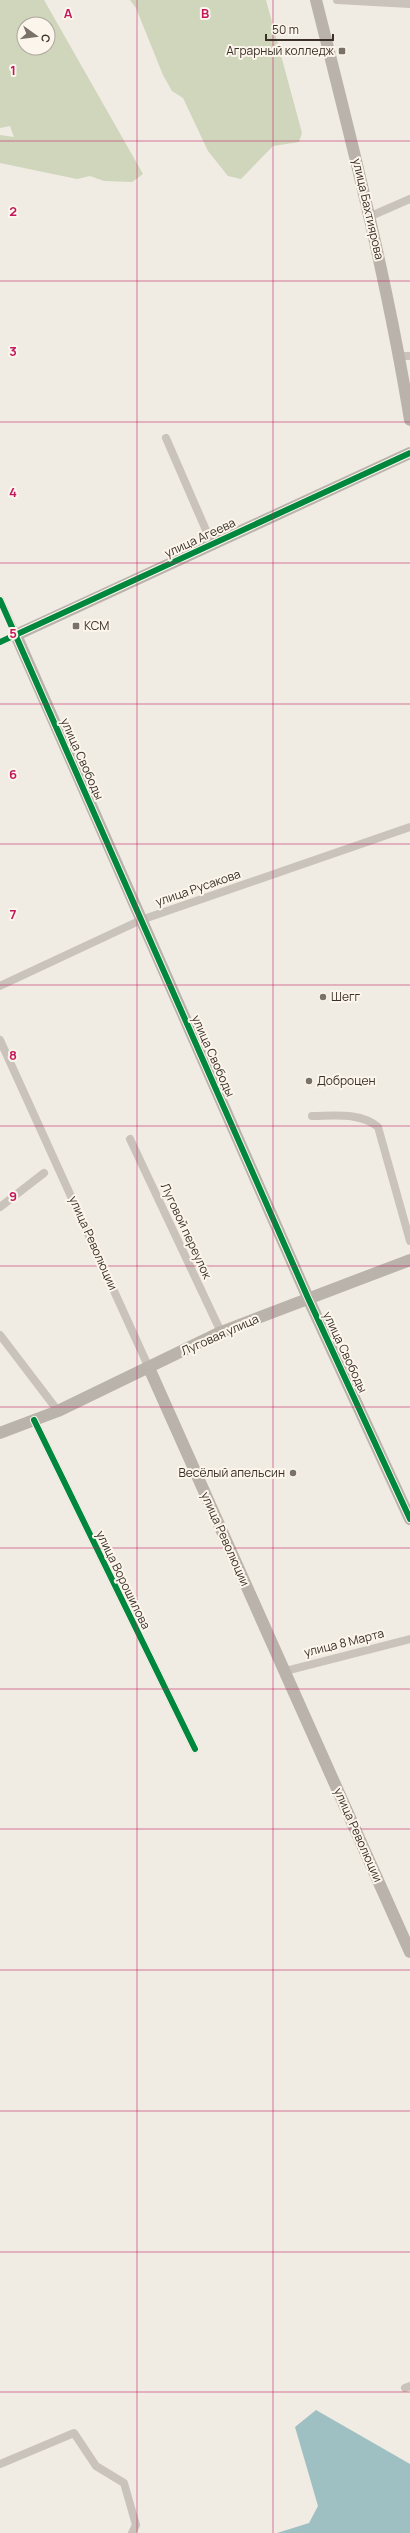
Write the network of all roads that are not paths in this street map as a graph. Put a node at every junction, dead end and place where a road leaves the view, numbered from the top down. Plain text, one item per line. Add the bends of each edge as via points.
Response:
1 (316, 0) edge
2 (337, 0) edge
3 (410, 4) edge
4 (410, 199) edge
5 (371, 216) junction
6 (405, 356) edge
7 (410, 420) edge
8 (166, 438) dead end
9 (410, 453) edge
10 (212, 544) junction
11 (0, 600) edge
12 (16, 635) junction
13 (0, 642) edge
14 (410, 827) edge
15 (141, 920) junction
16 (0, 986) edge
17 (0, 1040) edge
18 (312, 1116) dead end
19 (130, 1139) dead end
20 (44, 1173) dead end
21 (0, 1207) edge
22 (410, 1241) edge
23 (410, 1260) edge
24 (308, 1298) junction
25 (221, 1332) junction
26 (0, 1335) edge
27 (149, 1368) junction
28 (58, 1411) junction
29 (34, 1420) junction
30 (0, 1433) edge
31 (410, 1518) edge
32 (410, 1639) edge
33 (285, 1671) junction
34 (195, 1749) dead end
35 (410, 1952) edge
36 (0, 2464) edge
37 (132, 2533) edge

1 - 5 main road, улица Бахтиярова
2 - 3 street
4 - 5 street
5 - 6 main road, улица Бахтиярова
6 - 7 main road, улица Бахтиярова
8 - 10 street
9 - 10 main road, улица Агеева
10 - 12 main road, улица Агеева
11 - 12 street, улица Свободы
12 - 13 street, улица Агеева
12 - 15 main road, улица Свободы
14 - 15 street, улица Русакова
15 - 16 street, улица Русакова
15 - 24 main road, улица Свободы
17 - 27 street, улица Революции
18 - 22 street via 360,1117 378,1127
19 - 25 street, Луговой переулок
20 - 21 street
23 - 24 main road, Луговая улица
24 - 25 main road, Луговая улица
24 - 31 main road, улица Свободы
25 - 27 main road, Луговая улица
26 - 28 street
27 - 28 main road, Луговая улица
27 - 33 main road, улица Революции
28 - 29 main road, Луговая улица
29 - 30 main road
29 - 34 street, улица Ворошилова
32 - 33 street, улица 8 Марта
33 - 35 main road, улица Революции
36 - 37 street via 74,2433 96,2466 124,2483 136,2525

